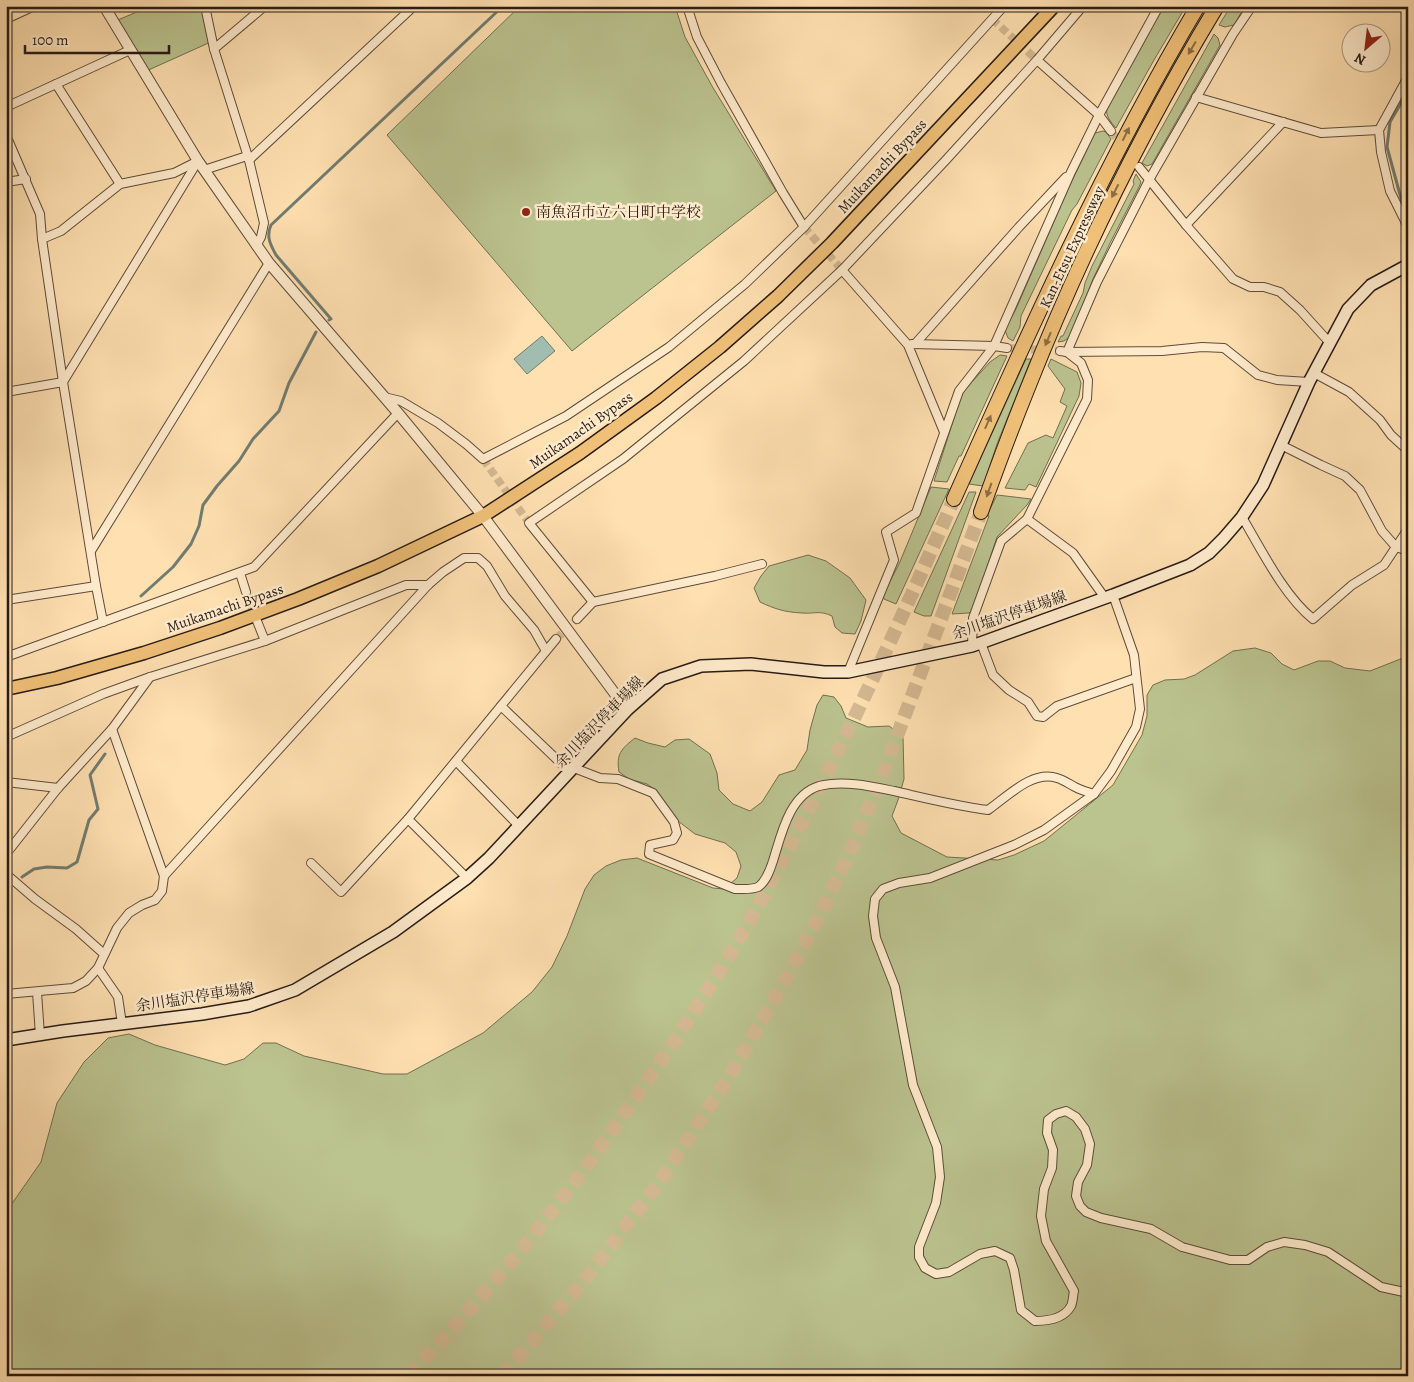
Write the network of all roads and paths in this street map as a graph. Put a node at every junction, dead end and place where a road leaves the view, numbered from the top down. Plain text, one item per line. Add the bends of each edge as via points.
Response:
1 (32, 6) edge
2 (104, 6) edge
3 (205, 6) edge
4 (265, 6) edge
5 (414, 6) edge
6 (687, 6) edge
7 (1004, 6) edge
8 (1054, 6) edge
9 (1083, 6) edge
10 (1159, 6) edge
11 (1198, 6) edge
12 (1217, 6) edge
13 (1252, 6) edge
14 (6, 18) edge
15 (214, 49) junction
16 (130, 50) junction
17 (1037, 60) junction
18 (1408, 77) edge
19 (56, 84) junction
20 (1196, 97) junction
21 (6, 107) edge
22 (1099, 115) junction
23 (1284, 122) junction
24 (1379, 130) junction
25 (1111, 131) tunnel mouth
26 (6, 135) edge
27 (248, 158) junction
28 (201, 166) junction
29 (1139, 167) tunnel mouth
30 (1071, 172) junction
31 (26, 179) junction
32 (1149, 180) junction
33 (6, 182) edge
34 (120, 184) junction
35 (1186, 225) junction
36 (804, 227) junction
37 (1408, 227) edge
38 (42, 239) junction
39 (256, 246) junction
40 (269, 263) junction
41 (1408, 265) edge
42 (842, 270) junction
43 (1329, 342) junction
44 (911, 345) junction
45 (994, 346) junction
46 (1008, 348) tunnel mouth
47 (1064, 351) junction
48 (1311, 377) junction
49 (63, 382) junction
50 (6, 392) edge
51 (384, 397) junction
52 (398, 413) junction
53 (944, 432) junction
54 (1281, 445) junction
55 (1408, 447) edge
56 (954, 499) tunnel mouth
57 (981, 512) tunnel mouth
58 (483, 516) junction
59 (1242, 517) junction
60 (1027, 519) junction
61 (1408, 530) edge
62 (1396, 547) junction
63 (91, 551) junction
64 (1408, 551) edge
65 (762, 564) dead end
66 (240, 573) junction
67 (428, 585) junction
68 (96, 586) junction
69 (246, 592) tunnel mouth
70 (1109, 596) junction
71 (6, 600) edge
72 (594, 602) junction
73 (577, 619) tunnel mouth
74 (257, 621) tunnel mouth
75 (103, 622) junction
76 (556, 639) tunnel mouth
77 (266, 641) junction
78 (977, 644) junction
79 (546, 651) junction
80 (6, 657) edge
81 (848, 672) junction
82 (150, 677) junction
83 (1136, 678) junction
84 (6, 689) edge
85 (501, 706) junction
86 (627, 710) junction
87 (112, 729) junction
88 (6, 737) edge
89 (456, 761) junction
90 (572, 770) junction
91 (6, 782) edge
92 (58, 788) junction
93 (1094, 794) junction
94 (408, 819) junction
95 (520, 826) junction
96 (6, 854) edge
97 (311, 863) dead end
98 (6, 874) edge
99 (164, 876) junction
100 (467, 878) junction
101 (104, 954) junction
102 (98, 968) junction
103 (37, 992) junction
104 (6, 994) edge
105 (122, 1024) junction
106 (40, 1035) junction
107 (6, 1040) edge
108 (1408, 1291) edge

1 - 14 street
2 - 16 street
3 - 15 street
4 - 15 street
5 - 27 street
6 - 36 street via 701,45
7 - 36 street
8 - 58 highway, Muikamachi Bypass via 832,243 778,296 656,398 580,453
9 - 17 street
10 - 22 street
56 -> 11 highway, Kan-Etsu Expressway via 1097,191
12 -> 57 highway, Kan-Etsu Expressway via 1150,124 1104,215 1032,376
13 - 20 street
15 - 27 street
16 - 19 street
16 - 28 street
17 - 22 street
17 - 42 street
18 - 24 street
19 - 21 street
19 - 34 street
20 - 23 street
20 - 32 street
22 - 25 street
22 - 30 street
23 - 24 street via 1320,133
23 - 35 street
24 - 37 street via 1390,191
26 - 31 street
27 - 28 street
27 - 39 street via 264,223
28 - 34 street
28 - 39 street
28 - 49 street
29 - 32 street
30 - 44 street
30 - 45 street
31 - 33 street
31 - 38 street via 40,214
32 - 35 street
32 - 47 street
34 - 38 street via 62,232
35 - 43 street via 1233,278 1250,287 1280,292
36 - 51 street via 745,284 669,347 566,416 483,459 438,423 401,401
38 - 49 street
39 - 40 street
40 - 51 street
40 - 63 street
41 - 43 main road, 余川塩沢停車場線 via 1371,285 1348,309
42 - 44 street
42 - 72 street via 744,361 623,459 529,523
43 - 48 main road, 余川塩沢停車場線
44 - 45 street
44 - 53 street
45 - 46 street
45 - 53 street via 959,390
47 - 48 street via 1224,348 1258,375 1277,380
47 - 60 street via 1081,363 1088,380 1087,399
48 - 54 main road, 余川塩沢停車場線
48 - 55 street via 1349,392 1380,420 1391,436
49 - 50 street
49 - 63 street
51 - 52 street
52 - 58 street
52 - 66 street via 254,567
53 - 81 street via 916,513 886,532 894,560
54 - 59 main road, 余川塩沢停車場線 via 1263,485
54 - 62 street via 1345,476 1360,490 1382,531
58 - 84 highway, Muikamachi Bypass via 378,566 220,628 57,678
58 - 86 street
59 - 62 street via 1283,584 1313,619 1352,585 1384,565
59 - 70 main road, 余川塩沢停車場線 via 1209,553 1190,565
60 - 70 street via 1072,553
60 - 78 street via 1001,541 973,618
61 - 62 street
62 - 64 street
63 - 68 street
65 - 72 street
66 - 69 street
66 - 75 street
67 - 77 street via 406,585
67 - 79 street via 464,558 478,558 534,630
67 - 99 street
68 - 71 street
68 - 75 street
70 - 78 main road, 余川塩沢停車場線
70 - 83 street via 1134,654
72 - 73 street
74 - 77 street
75 - 80 street
76 - 79 street
77 - 82 street
78 - 81 main road, 余川塩沢停車場線
78 - 83 street via 993,675 1008,690 1028,702 1038,716 1044,717 1057,706
79 - 85 street
81 - 86 main road, 余川塩沢停車場線 via 751,664 701,666 662,679
82 - 87 street
82 - 88 street via 102,694
83 - 93 street via 1140,710 1136,727
85 - 89 street
85 - 90 street
86 - 90 main road, 余川塩沢停車場線
87 - 92 street
87 - 99 street
89 - 94 street
89 - 95 street
90 - 93 street via 618,779 653,793 674,822 676,833 673,840 650,845 649,854 735,889 759,886 769,874 793,808 801,797 816,787 832,783 863,785 988,810 1022,785 1049,776
90 - 95 main road, 余川塩沢停車場線
91 - 92 street
92 - 96 street
93 - 108 street via 1044,830 1014,845 930,878 883,889 875,899 876,938 895,987 913,1085 937,1147 940,1177 936,1203 919,1247 919,1257 925,1268 936,1274 949,1272 980,1254 995,1251 1010,1258 1021,1310 1035,1321 1061,1316 1071,1306 1074,1291 1046,1241 1041,1216 1044,1189 1052,1168 1048,1120 1066,1111 1076,1117 1085,1129 1090,1144 1087,1165 1078,1182 1076,1196 1086,1212 1151,1229 1182,1247 1230,1260 1248,1260 1267,1247 1284,1242 1305,1244 1328,1252 1381,1287
94 - 97 street via 341,892
94 - 100 street
95 - 100 main road, 余川塩沢停車場線
98 - 101 street
99 - 101 street via 162,891 155,900 129,913
100 - 105 main road, 余川塩沢停車場線 via 393,932 296,990 249,1006
101 - 102 street
102 - 103 street via 73,988
102 - 105 street via 118,997
103 - 104 street
103 - 106 street
105 - 106 main road, 余川塩沢停車場線
106 - 107 main road, 余川塩沢停車場線

